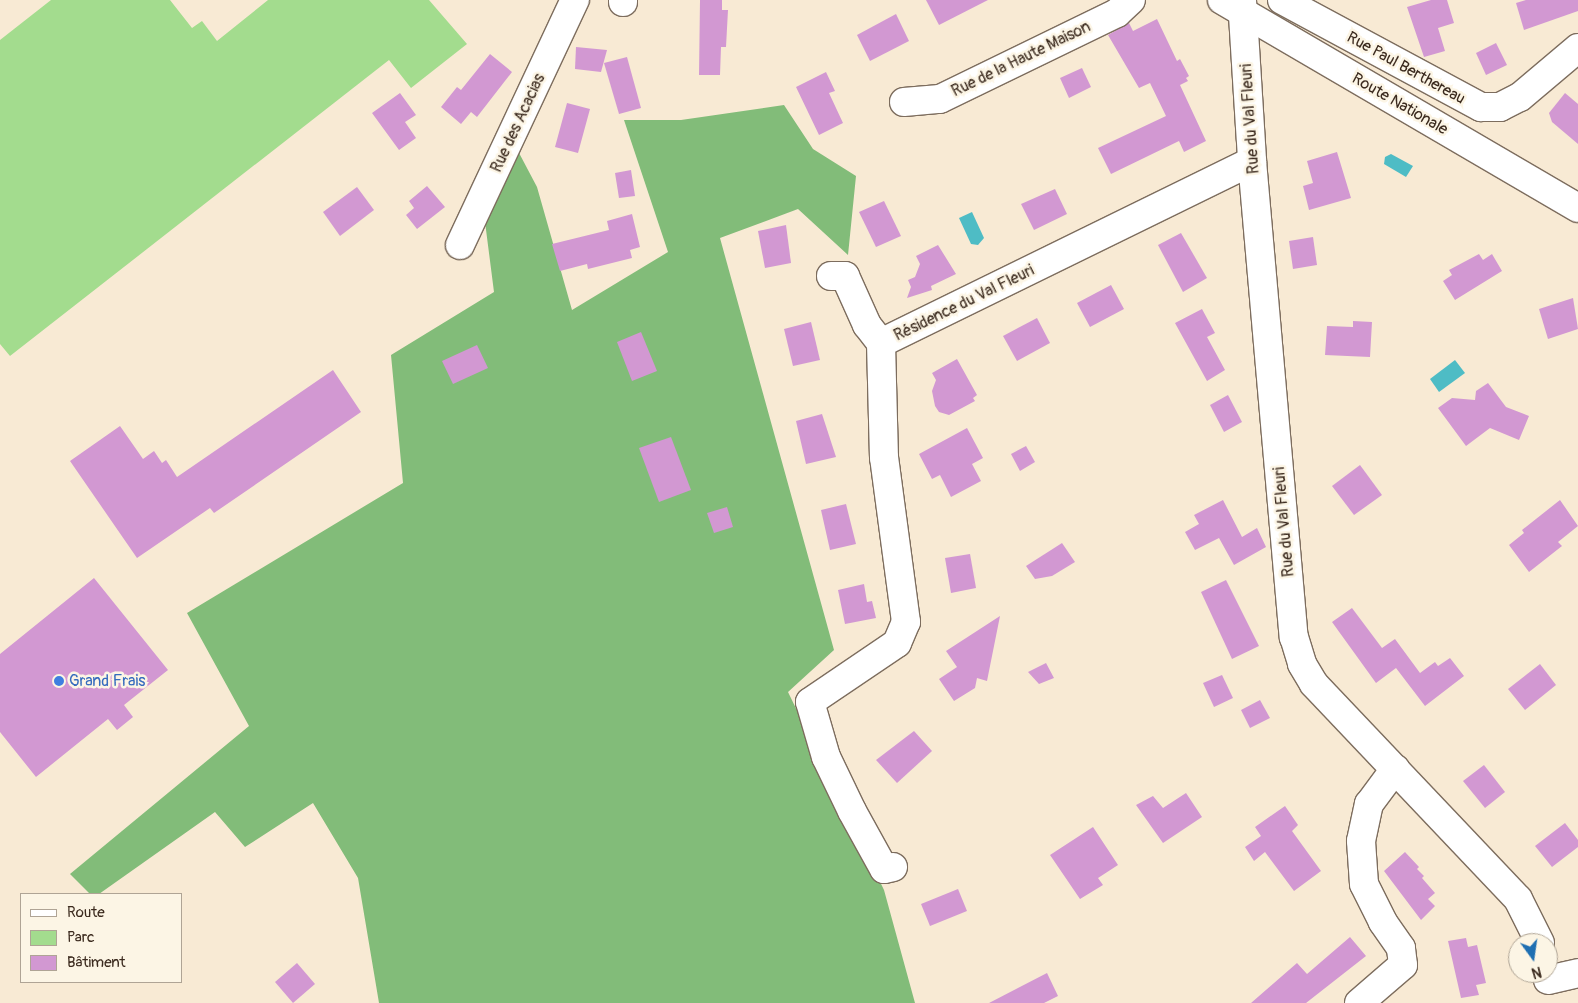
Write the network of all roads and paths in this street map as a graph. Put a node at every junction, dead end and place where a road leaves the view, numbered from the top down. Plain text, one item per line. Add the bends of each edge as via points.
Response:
1 (575, 0) edge
2 (1131, 0) edge
3 (1282, 0) edge
4 (1236, 4) edge
5 (1578, 48) edge
6 (904, 102) dead end
7 (1252, 161) junction
8 (1578, 208) edge
9 (460, 245) dead end
10 (832, 276) dead end
11 (881, 344) junction
12 (1395, 769) junction
13 (893, 867) dead end
14 (1535, 933) edge
15 (1578, 974) edge
16 (1547, 985) edge
17 (1359, 1003) edge

1 - 9 street, Rue des Acacias
2 - 6 street, Rue de la Haute Maison via 1117,13 940,98
3 - 5 street, Rue Paul Berthereau via 1481,108 1500,107 1520,97
4 - 7 street, Rue du Val Fleuri
4 - 8 street, Route Nationale
7 - 11 street, Résidence du Val Fleuri
7 - 12 street, Rue du Val Fleuri via 1294,637 1306,671
10 - 11 street via 846,276 867,325
11 - 13 street, Résidence du Val Fleuri via 884,458 906,622 898,643 810,702 826,757 884,869
12 - 14 street, Rue du Val Fleuri via 1518,899
12 - 17 street via 1369,804 1361,841 1364,884 1383,922 1401,948 1403,965
15 - 16 street

